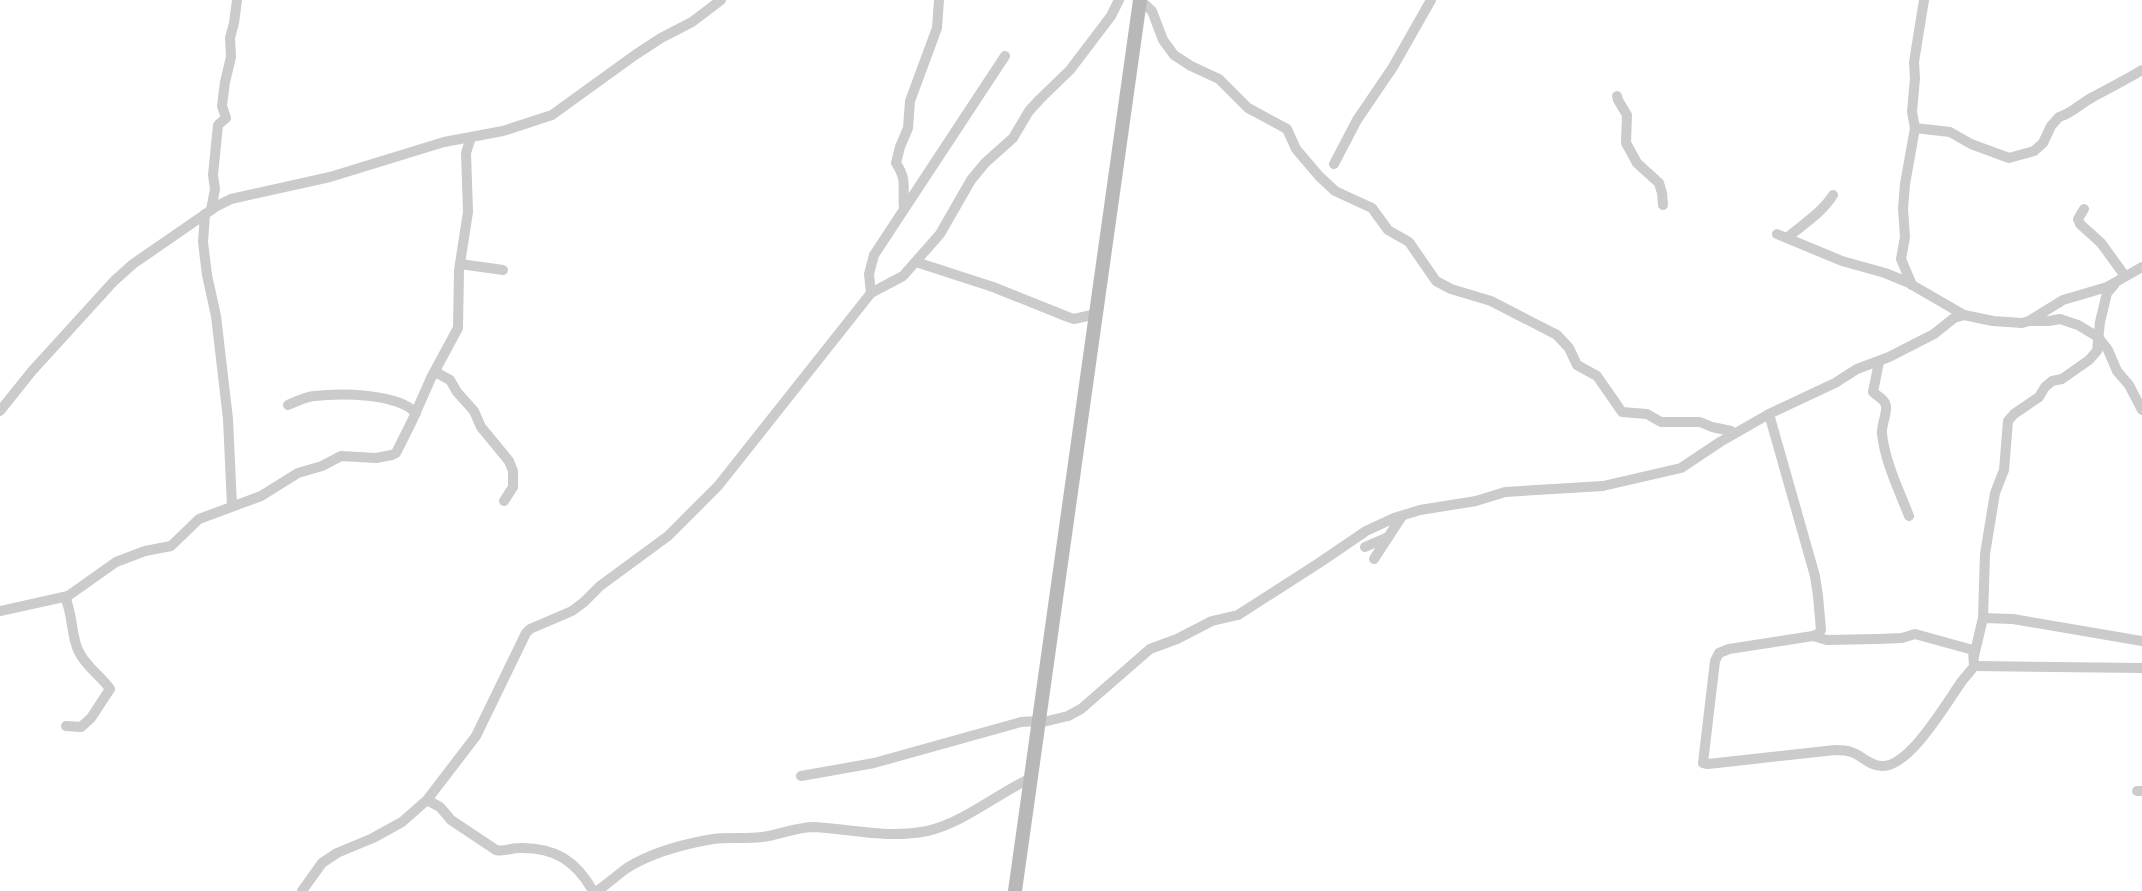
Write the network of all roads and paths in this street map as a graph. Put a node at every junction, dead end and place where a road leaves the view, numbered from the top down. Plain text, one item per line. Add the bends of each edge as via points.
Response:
1 (236, 0) edge
2 (721, 0) edge
3 (939, 0) edge
4 (1119, 0) edge
5 (1140, 0) edge
6 (1431, 0) edge
7 (1924, 0) edge
8 (1005, 56) dead end
9 (2142, 70) edge
10 (1617, 96) dead end
11 (1915, 128) junction
12 (471, 137) junction
13 (1334, 164) dead end
14 (1833, 195) dead end
15 (1663, 205) dead end
16 (904, 208) junction
17 (2084, 209) dead end
18 (208, 212) junction
19 (916, 262) junction
20 (460, 264) junction
21 (2142, 267) edge
22 (503, 270) dead end
23 (2125, 276) junction
24 (2116, 283) junction
25 (1912, 285) junction
26 (871, 292) junction
27 (1096, 314) junction
28 (1964, 315) junction
29 (2029, 321) junction
30 (2098, 337) junction
31 (1878, 362) junction
32 (436, 369) junction
33 (421, 400) junction
34 (406, 404) junction
35 (288, 405) dead end
36 (2142, 410) edge
37 (0, 411) edge
38 (416, 412) junction
39 (1769, 414) junction
40 (1734, 434) junction
41 (504, 501) dead end
42 (232, 506) junction
43 (1402, 516) junction
44 (1909, 516) dead end
45 (1388, 537) junction
46 (1366, 547) dead end
47 (1374, 559) dead end
48 (65, 597) junction
49 (0, 611) edge
50 (1983, 618) junction
51 (1813, 636) junction
52 (2142, 642) edge
53 (1974, 662) junction
54 (2142, 668) edge
55 (1039, 722) junction
56 (66, 726) dead end
57 (801, 776) dead end
58 (1031, 778) junction
59 (428, 800) junction
60 (302, 891) edge
61 (593, 891) edge
62 (597, 891) edge
63 (1015, 891) edge

1 - 18 street via 230,38 231,57 222,106 226,118 218,125 213,175 215,189
2 - 12 street via 692,22 641,51 552,115 503,131
3 - 16 street via 937,28 910,101 908,128 897,155 896,163 901,168 905,184
4 - 19 street via 1112,16 1070,70 1029,112 1013,138 980,169 940,234
5 - 27 street
5 - 40 street via 1152,11 1163,40 1174,54 1219,79 1248,108 1287,129 1296,148 1319,176 1335,191 1372,208 1388,230 1409,242 1436,281 1491,301 1557,335 1570,348 1577,365 1597,376 1622,412 1647,414 1661,422 1700,422
6 - 13 street via 1393,67 1357,120
7 - 11 street via 1914,62 1912,112
8 - 16 street
9 - 11 street via 2059,117 2038,148 2015,158 1999,156 1950,132
10 - 15 street via 1628,115 1626,143 1637,162 1659,183
11 - 25 street via 1905,184 1905,237 1901,259
12 - 18 street via 444,142 330,177 231,199
12 - 20 street via 466,153 467,229
14 - 25 street via 1822,211 1782,236
16 - 26 street via 874,255 869,274
17 - 23 street via 2078,219 2080,224 2101,243
18 - 37 street via 114,281
18 - 42 street via 203,242 216,316 228,419
19 - 26 street via 899,279
19 - 27 street via 993,287 1074,319
20 - 22 street
20 - 32 street via 458,328
21 - 23 street
23 - 24 street
24 - 29 street via 2064,300
24 - 30 street via 2107,293
25 - 28 street
26 - 59 street via 718,486 668,536 572,611 526,633 476,736
27 - 55 street
28 - 29 street via 2011,323
28 - 31 street
29 - 30 street via 2060,319
30 - 36 street
30 - 50 street via 2097,351 2089,360 2044,387 2039,397 2008,421 2004,470 1995,493 1985,554
31 - 39 street via 1857,369
31 - 44 street via 1873,392 1886,405 1882,428 1884,443
32 - 33 street
32 - 41 street via 450,380 474,411 481,427 509,461 514,488
33 - 34 street
33 - 38 street
34 - 35 street via 367,396 322,396 308,397
34 - 38 street
38 - 42 street via 392,455 376,458 341,456 322,466 293,474 261,496
39 - 40 street
39 - 51 street via 1818,596 1821,630
40 - 43 street via 1681,468 1603,486 1505,492
42 - 48 street via 199,519 171,546 116,562
43 - 45 street
43 - 55 street via 1366,531 1238,615 1212,621 1150,649 1081,710
45 - 46 street
45 - 47 street
48 - 49 street
48 - 56 street via 78,650 110,689 81,727
50 - 52 street via 2013,619
50 - 53 street
51 - 53 street via 1827,640 1902,638 1915,634 1973,650
51 - 53 street via 1719,653 1715,662 1703,763 1835,750 1850,752 1873,765 1888,766 1916,744 1934,724
53 - 54 street
55 - 57 street via 1021,722 874,763
55 - 58 street
58 - 62 street via 950,822 926,831 865,834 812,827 765,837 714,839 687,844 640,861
58 - 63 street
59 - 60 street via 402,822 322,863
59 - 61 street via 496,850 544,850 567,860 580,871

